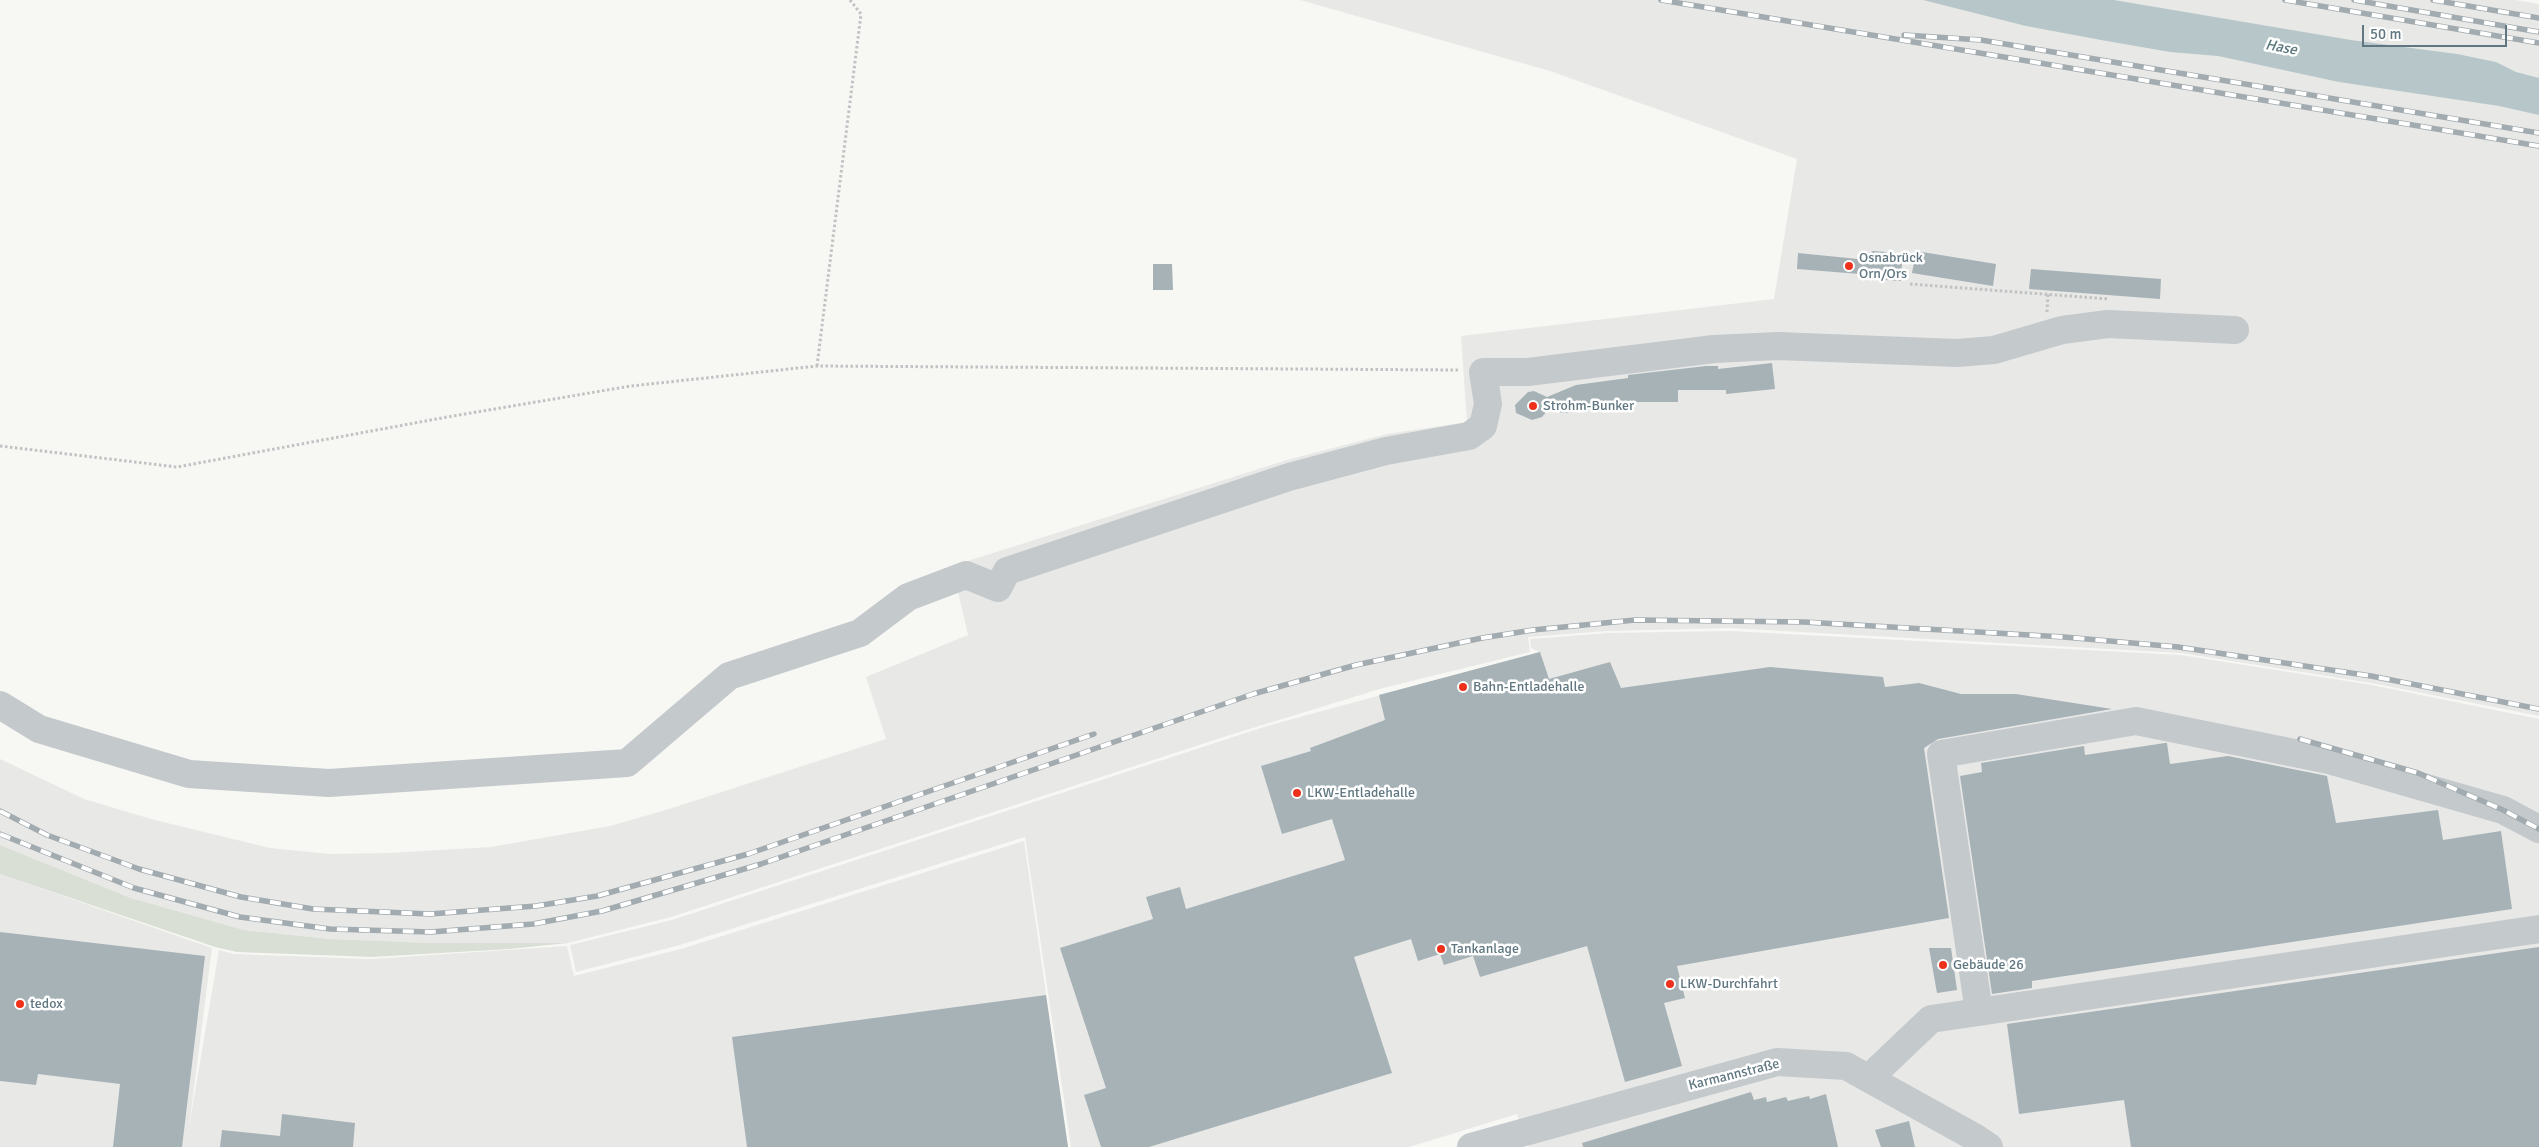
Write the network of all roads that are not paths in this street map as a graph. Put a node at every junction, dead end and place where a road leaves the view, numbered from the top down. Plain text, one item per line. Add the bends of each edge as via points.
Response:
1 (2235, 330) dead end
2 (0, 705) edge
3 (2539, 829) edge
4 (2539, 929) edge
5 (1979, 1012) junction
6 (1869, 1078) junction
7 (1514, 1138) edge
8 (1471, 1147) edge
9 (1989, 1147) edge

1 - 2 street via 2108,324 2062,330 1994,350 1957,353 1778,346 1714,349 1528,372 1483,372 1488,404 1483,426 1469,436 1386,451 1289,477 1007,571 998,588 966,575 908,597 860,633 728,676 627,763 329,783 190,774 39,729
3 - 5 street via 2503,810 2329,760 2136,721 1941,754
4 - 5 street
5 - 6 street via 1931,1019
6 - 7 street, Karmannstraße via 1846,1066 1777,1062
6 - 9 street, Karmannstraße
7 - 8 street, Karmannstraße

